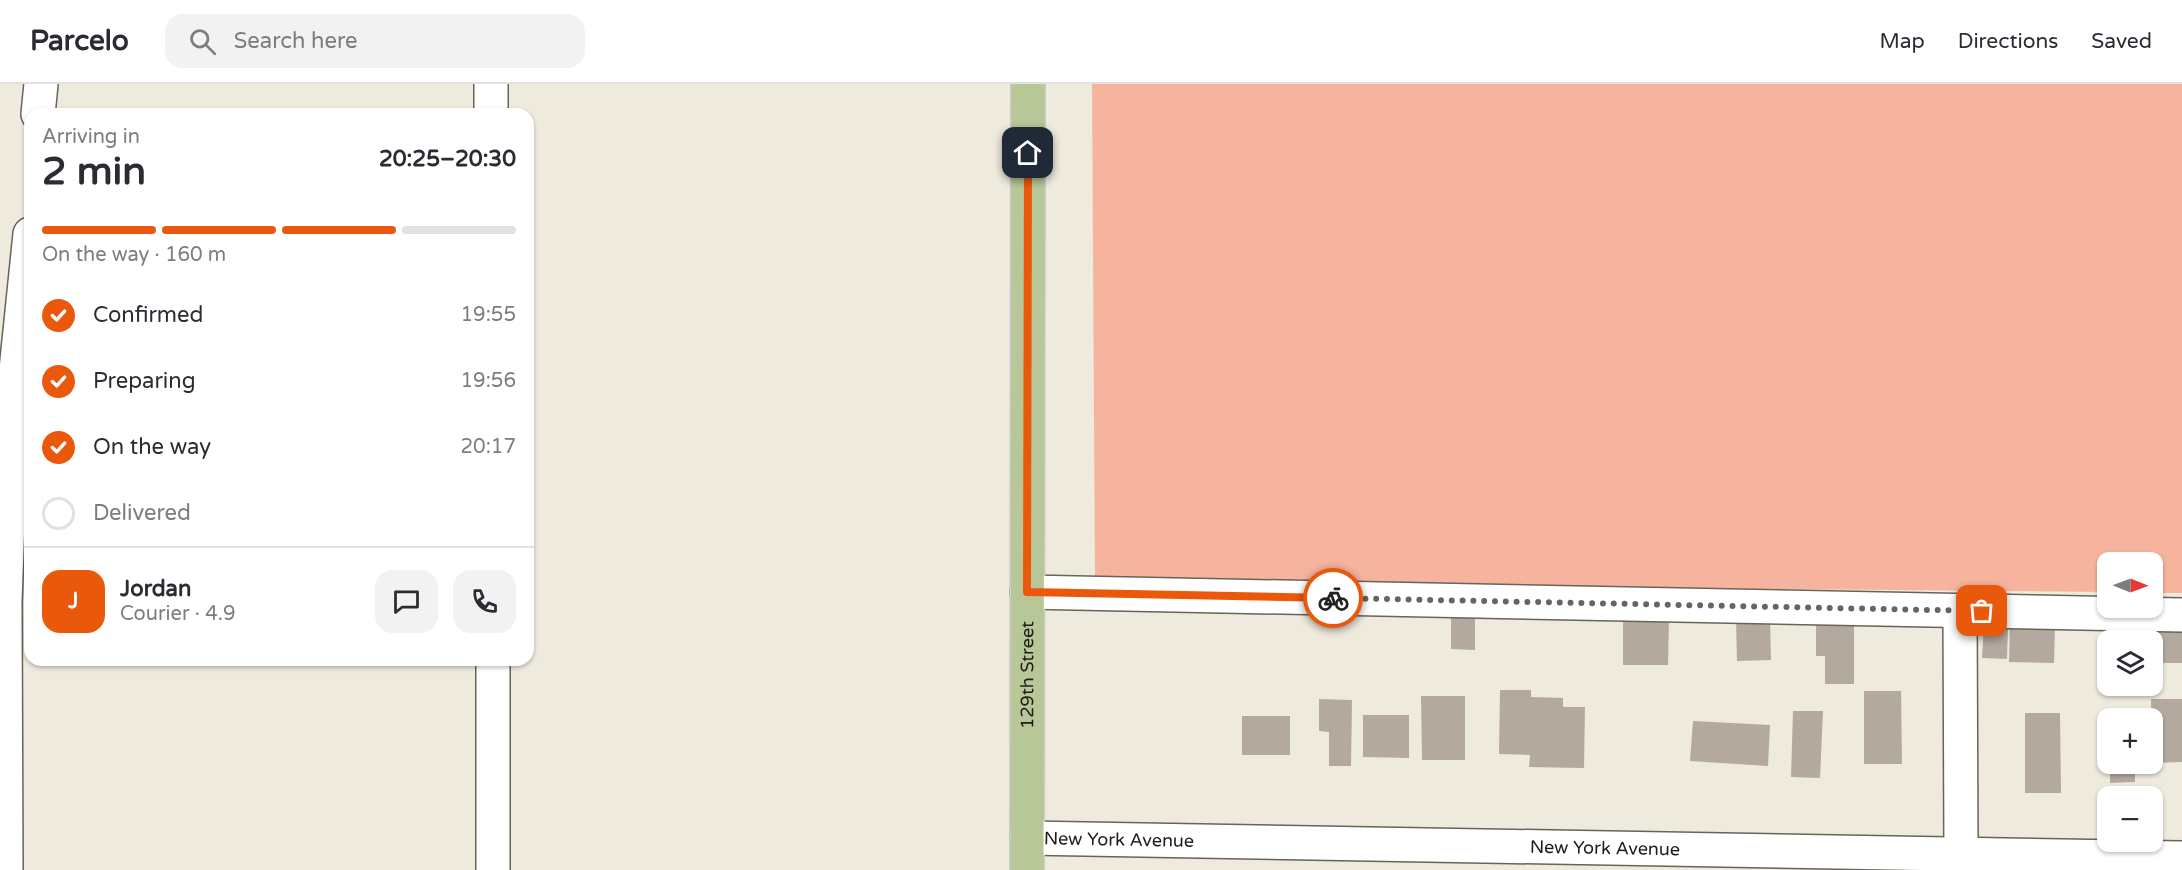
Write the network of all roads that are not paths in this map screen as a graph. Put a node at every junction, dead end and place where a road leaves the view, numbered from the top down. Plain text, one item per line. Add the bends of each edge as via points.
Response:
1 (40, 84) edge
2 (491, 84) edge
3 (1028, 84) edge
4 (38, 108) edge
5 (491, 108) edge
6 (24, 292) edge
7 (1027, 592) junction
8 (1960, 611) junction
9 (2182, 615) edge
10 (493, 666) edge
11 (1027, 854) edge
12 (2182, 858) edge
13 (1949, 859) edge
14 (6, 870) edge
15 (493, 870) edge

1 - 4 street
2 - 5 street
3 - 7 main road, 129th Street
6 - 14 street via 12,409 5,603
7 - 8 street
7 - 11 main road, 129th Street
8 - 9 street
8 - 13 street
10 - 15 street
11 - 13 street, New York Avenue
12 - 13 street, New York Avenue

